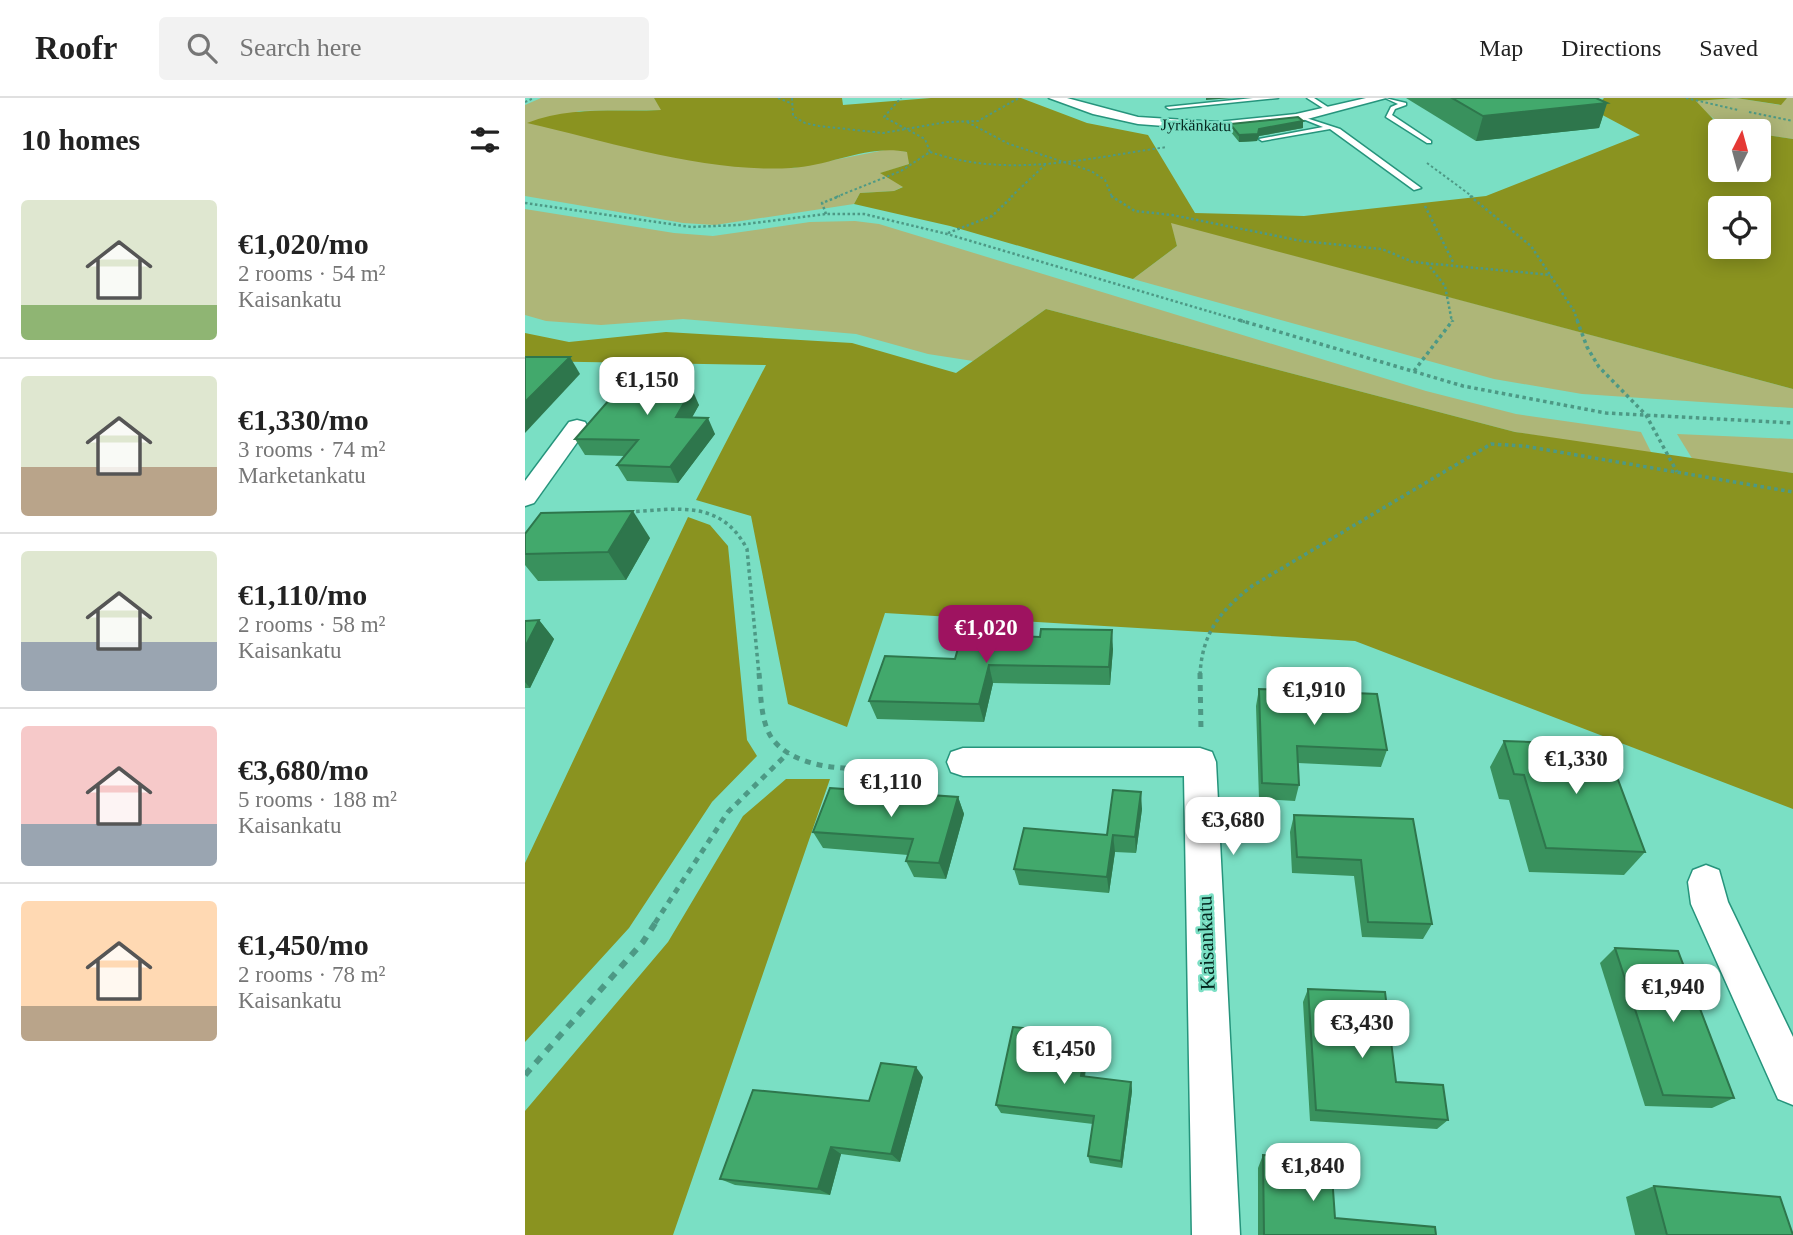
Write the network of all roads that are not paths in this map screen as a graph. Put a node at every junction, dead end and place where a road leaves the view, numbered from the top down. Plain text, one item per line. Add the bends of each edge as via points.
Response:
1 (1055, 98) edge
2 (1275, 98) edge
3 (1310, 98) edge
4 (1380, 98) edge
5 (1388, 98) edge
6 (1169, 107) dead end
7 (1331, 111) junction
8 (1305, 118) junction
9 (1328, 128) junction
10 (1262, 139) edge
11 (1429, 142) dead end
12 (1417, 188) road end
13 (577, 428) dead end
14 (525, 498) edge
15 (963, 762) road end
16 (1706, 882) dead end
17 (1793, 1084) edge
18 (1216, 1235) edge

1 - 8 street, Jyrkänkatu via 1102,114 1157,124 1239,126
2 - 6 lane
3 - 7 lane
4 - 7 street, Jyrkänkatu
5 - 11 lane via 1404,104 1388,116
7 - 8 street, Jyrkänkatu
8 - 9 lane
9 - 10 lane
9 - 12 lane via 1338,130
13 - 14 street
15 - 18 street, Kaisankatu via 1200,762
16 - 17 street via 1710,904

